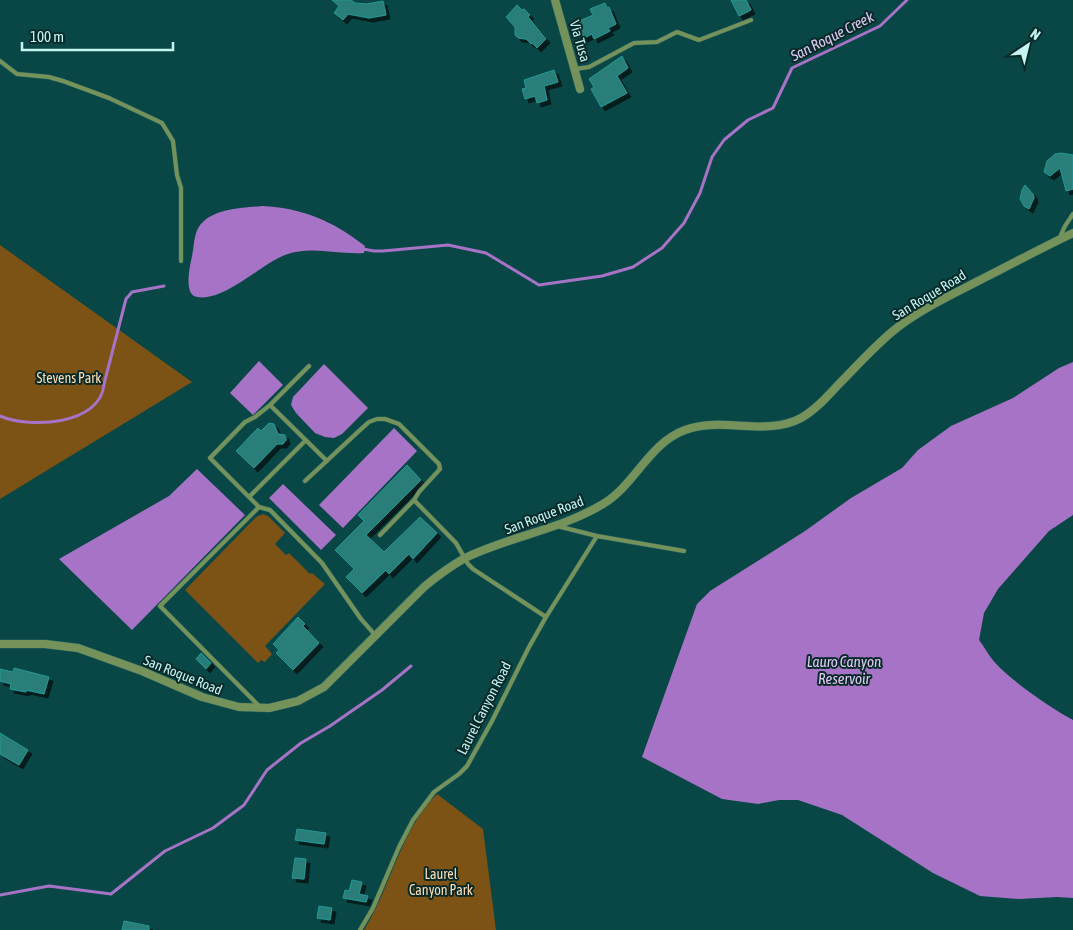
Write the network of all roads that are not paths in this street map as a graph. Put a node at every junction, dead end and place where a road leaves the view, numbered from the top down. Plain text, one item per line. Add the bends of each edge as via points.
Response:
1 (555, 0) edge
2 (752, 20) dead end
3 (0, 61) edge
4 (575, 69) junction
5 (580, 89) dead end
6 (1073, 214) edge
7 (1073, 233) edge
8 (1059, 240) junction
9 (180, 261) dead end
10 (309, 366) dead end
11 (270, 405) junction
12 (306, 440) junction
13 (327, 460) junction
14 (305, 481) dead end
15 (249, 497) junction
16 (414, 500) junction
17 (259, 507) junction
18 (557, 526) junction
19 (380, 535) dead end
20 (597, 536) junction
21 (684, 551) dead end
22 (465, 558) junction
23 (546, 618) junction
24 (376, 636) junction
25 (0, 644) edge
26 (262, 708) junction
27 (360, 930) edge

1 - 4 street, Via Tusa
2 - 4 lane via 699,40 677,32 657,42 634,43 589,67
3 - 9 lane via 17,74 63,81 109,98 162,124 173,141 181,188
4 - 5 street, Via Tusa
6 - 8 lane
7 - 8 street, San Roque Road
8 - 18 street, San Roque Road via 919,313 890,334 819,405 802,417 776,426 708,425 675,434 657,448 620,491 606,502
10 - 11 lane
11 - 12 lane
11 - 15 lane via 245,422 210,458
12 - 13 lane
12 - 15 lane
13 - 14 lane
13 - 16 lane via 369,422 392,420 440,467
15 - 17 lane
16 - 19 lane
16 - 22 lane via 456,543
17 - 24 lane via 270,510 322,563
17 - 26 lane via 160,606
18 - 20 lane
18 - 22 street, San Roque Road
20 - 21 lane
20 - 23 lane, Laurel Canyon Road
22 - 23 lane via 473,569
22 - 24 street, San Roque Road via 424,586
23 - 27 lane, Laurel Canyon Road via 466,766 434,792 413,820
24 - 26 street, San Roque Road via 319,690 298,701
25 - 26 street, San Roque Road via 78,648 202,697 238,707

